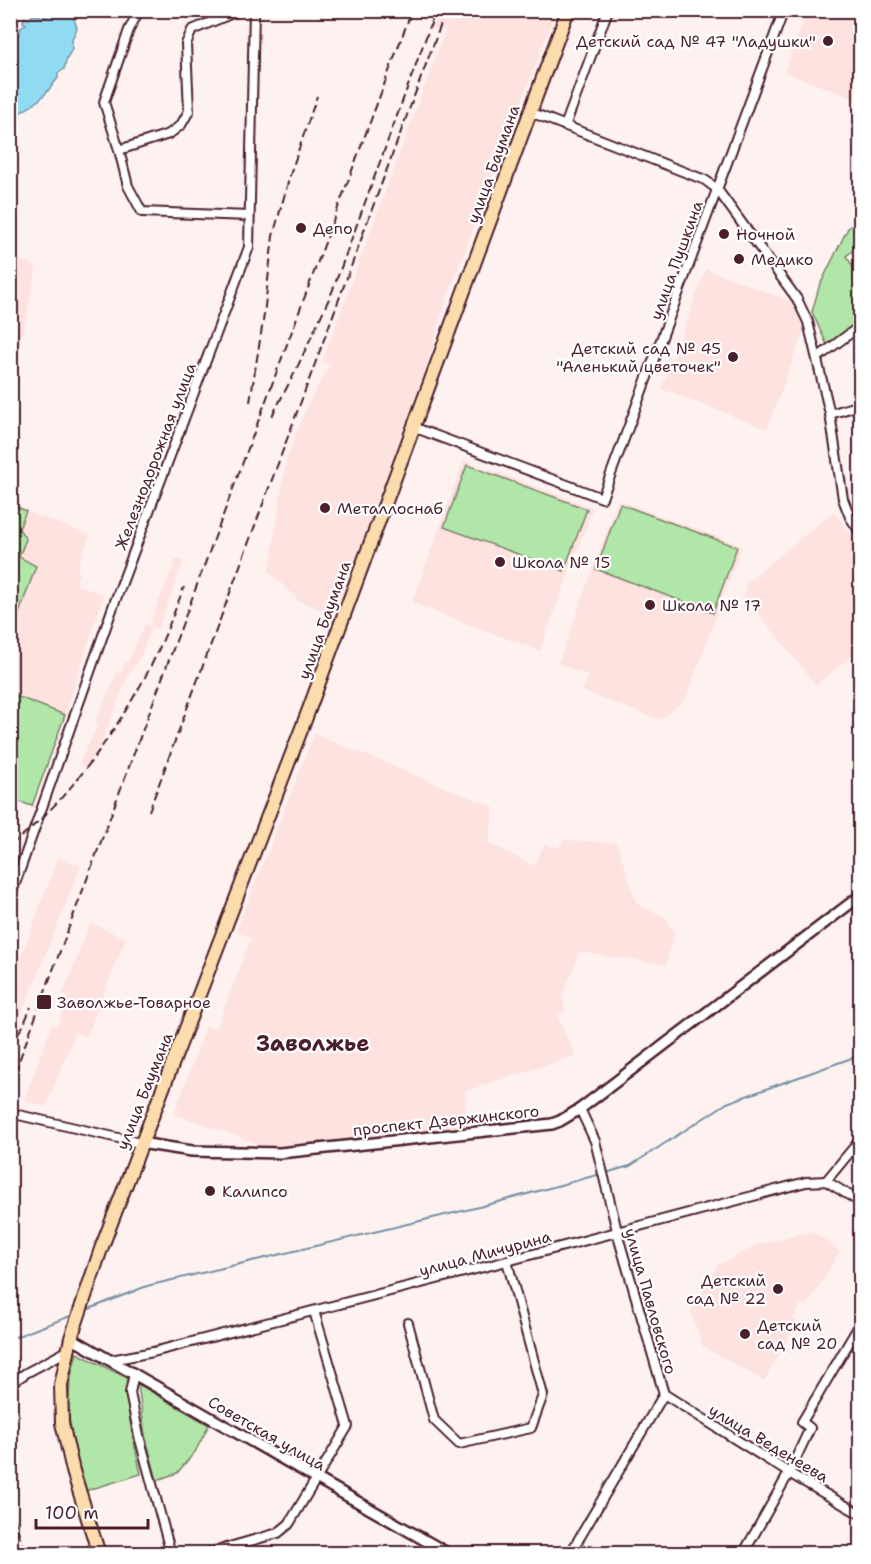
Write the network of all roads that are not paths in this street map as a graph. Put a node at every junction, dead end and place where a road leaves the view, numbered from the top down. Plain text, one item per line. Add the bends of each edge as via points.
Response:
1 (139, 10) edge
2 (236, 10) edge
3 (255, 10) edge
4 (567, 10) edge
5 (608, 10) edge
6 (784, 10) edge
7 (530, 112) junction
8 (565, 126) junction
9 (119, 150) junction
10 (717, 189) junction
11 (249, 216) junction
12 (861, 326) edge
13 (817, 358) junction
14 (861, 405) edge
15 (830, 414) junction
16 (413, 427) junction
17 (861, 532) edge
18 (14, 879) edge
19 (861, 896) edge
20 (10, 898) edge
21 (580, 1108) junction
22 (10, 1113) edge
23 (861, 1140) edge
24 (140, 1143) junction
25 (826, 1181) junction
26 (861, 1202) edge
27 (617, 1232) junction
28 (507, 1261) junction
29 (314, 1311) junction
30 (408, 1323) dead end
31 (861, 1324) edge
32 (70, 1344) junction
33 (111, 1360) junction
34 (134, 1373) junction
35 (10, 1384) edge
36 (663, 1394) junction
37 (789, 1473) junction
38 (317, 1479) junction
39 (861, 1514) edge
40 (99, 1554) edge
41 (171, 1554) edge
42 (205, 1554) edge
43 (449, 1554) edge
44 (570, 1554) edge
45 (743, 1554) edge

1 - 9 street via 104,102
2 - 9 street via 192,30 186,44 189,111 181,125 169,134
3 - 11 street, Железнодорожная улица
4 - 7 main road, улица Баумана
5 - 8 street
6 - 10 street, улица Пушкина
7 - 8 street
7 - 16 main road, улица Баумана
8 - 10 street via 705,180
9 - 11 street via 128,186 142,212
10 - 13 street via 797,299 808,322
10 - 16 street, улица Пушкина via 602,498
11 - 18 street, Железнодорожная улица via 249,247
12 - 13 street
13 - 15 street
14 - 15 street
15 - 17 street via 843,499
16 - 24 main road, улица Баумана via 205,984
18 - 20 street, Железнодорожная улица
19 - 21 street, проспект Дзержинского
21 - 24 street, проспект Дзержинского via 552,1124 280,1153 192,1151
21 - 27 street, улица Павловского via 595,1141
22 - 24 street
23 - 25 street
24 - 32 main road, улица Баумана
25 - 26 street
25 - 27 street, улица Мичурина via 806,1182
27 - 28 street, улица Мичурина
27 - 36 street, улица Павловского
28 - 29 street, улица Мичурина
28 - 30 street via 543,1395 531,1428 459,1444 434,1420
29 - 33 street, улица Мичурина
29 - 38 street via 348,1425
31 - 37 street via 802,1422 810,1428
32 - 33 street, Советская улица
32 - 35 street
32 - 40 main road, улица Баумана via 61,1385 62,1423
33 - 34 street, Советская улица
34 - 38 street, Советская улица
34 - 41 street via 130,1392
36 - 37 street, улица Веденеева
36 - 44 street, улица Павловского
37 - 39 street, улица Веденеева
37 - 45 street
38 - 42 street via 289,1524 278,1533
38 - 43 street, Советская улица

